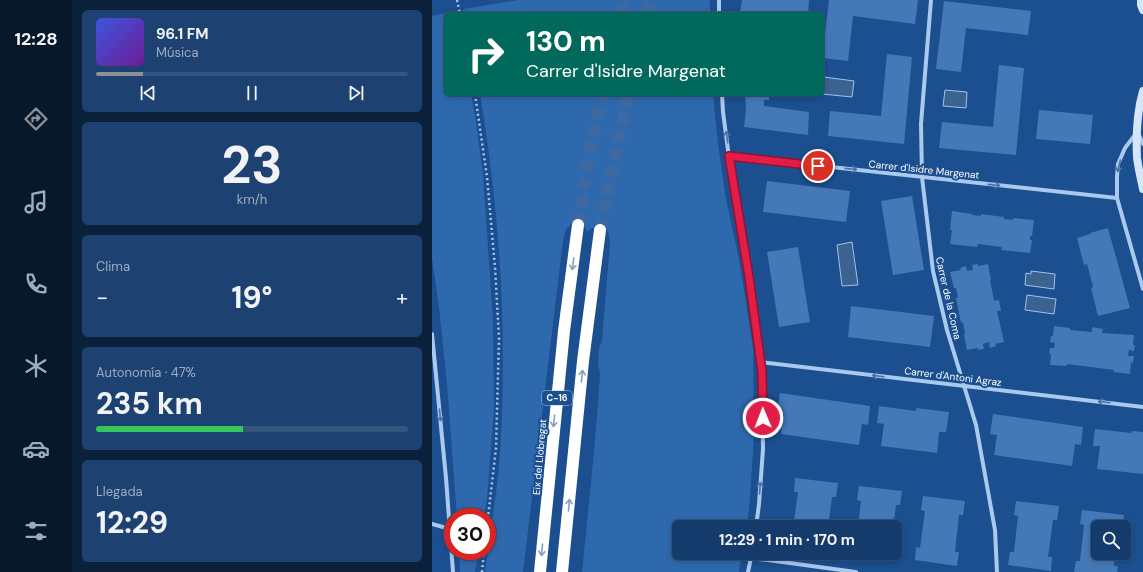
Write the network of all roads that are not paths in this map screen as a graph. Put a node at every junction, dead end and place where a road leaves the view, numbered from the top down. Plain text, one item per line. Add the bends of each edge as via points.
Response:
1 (720, 0) edge
2 (931, 0) edge
3 (719, 12) edge
4 (1143, 91) edge
5 (722, 96) edge
6 (1137, 132) junction
7 (1143, 144) edge
8 (729, 156) junction
9 (922, 177) junction
10 (1143, 188) edge
11 (1117, 198) junction
12 (578, 225) tunnel mouth
13 (600, 230) tunnel mouth
14 (1143, 289) edge
15 (432, 334) edge
16 (760, 362) junction
17 (963, 386) junction
18 (1143, 407) edge
19 (448, 508) edge
20 (757, 520) edge
21 (432, 524) edge
22 (444, 527) edge
23 (452, 560) edge
24 (751, 560) edge
25 (767, 560) edge
26 (453, 572) edge
27 (540, 572) edge
28 (562, 572) edge
29 (748, 572) edge
30 (856, 572) edge
31 (997, 572) edge

1 - 3 street
2 - 9 street, Carrer de la Coma via 921,124
4 - 6 main road
8 -> 5 street
6 - 7 street
6 - 10 main road
6 -> 11 street via 1125,148 1118,164
8 -> 9 street, Carrer d'Isidre Margenat
8 - 16 street
9 -> 11 street, Carrer d'Isidre Margenat
9 - 17 street, Carrer de la Coma via 933,271
11 - 14 street
12 -> 27 highway, Eix del Llobregat / C-16 via 564,331
28 -> 13 highway, C-16 via 583,361
15 -> 19 street
17 -> 16 street, Carrer d'Antoni Agraz
20 -> 16 street via 763,449
18 -> 17 street, Carrer d'Antoni Agraz
17 - 31 street, Carrer de la Coma via 976,425 994,530
21 - 22 street
23 - 26 street
24 - 29 street
25 - 30 street

